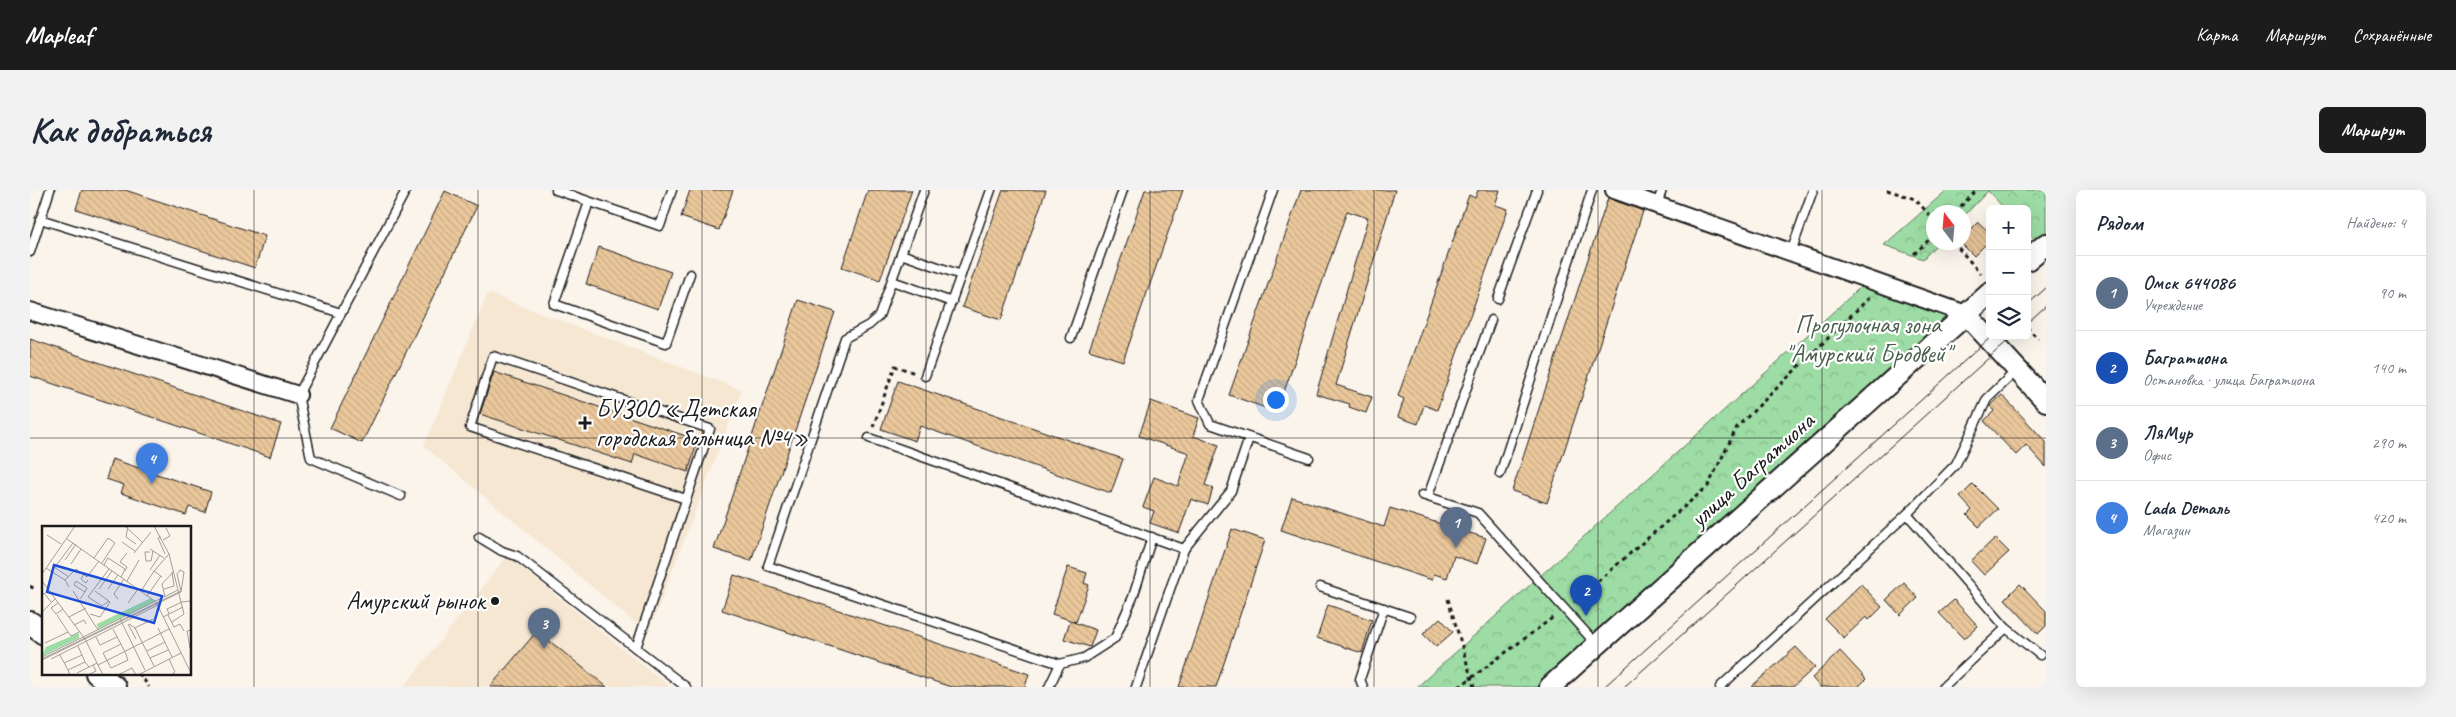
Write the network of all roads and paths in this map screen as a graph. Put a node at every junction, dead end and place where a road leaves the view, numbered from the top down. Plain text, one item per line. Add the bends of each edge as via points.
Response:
1 (50, 190) edge
2 (406, 190) edge
3 (556, 190) edge
4 (672, 190) edge
5 (924, 190) edge
6 (991, 190) edge
7 (1123, 190) edge
8 (1273, 190) edge
9 (1537, 190) edge
10 (1592, 190) edge
11 (1614, 190) edge
12 (1812, 190) edge
13 (1888, 190) edge
14 (1977, 190) edge
15 (1659, 197) edge
16 (589, 202) junction
17 (1962, 205) edge
18 (1926, 211) edge
19 (40, 219) junction
20 (1926, 243) edge
21 (2046, 244) edge
22 (1960, 250) edge
23 (30, 252) edge
24 (1791, 252) junction
25 (901, 254) junction
26 (1914, 254) dead end
27 (2031, 257) edge
28 (690, 274) dead end
29 (1981, 274) dead end
30 (961, 275) junction
31 (892, 281) junction
32 (1872, 295) dead end
33 (1988, 295) edge
34 (1498, 299) dead end
35 (952, 302) junction
36 (30, 311) edge
37 (341, 313) junction
38 (1966, 314) junction
39 (1491, 320) dead end
40 (2031, 331) edge
41 (1071, 338) dead end
42 (2038, 339) dead end
43 (2018, 370) junction
44 (925, 376) joint
45 (298, 395) junction
46 (2046, 401) edge
47 (869, 438) joint
48 (1249, 438) junction
49 (1309, 458) dead end
50 (1500, 474) dead end
51 (401, 496) dead end
52 (686, 499) junction
53 (1906, 514) junction
54 (478, 537) dead end
55 (1152, 537) junction
56 (1184, 549) junction
57 (30, 586) edge
58 (1320, 587) dead end
59 (36, 590) dead end
60 (1448, 599) dead end
61 (1384, 608) junction
62 (1564, 610) junction
63 (1410, 617) dead end
64 (30, 623) edge
65 (2006, 628) junction
66 (42, 632) edge
67 (1597, 644) junction
68 (636, 648) junction
69 (2040, 655) dead end
70 (1060, 664) junction
71 (98, 674) edge
72 (140, 674) edge
73 (1471, 677) junction
74 (114, 687) edge
75 (149, 687) edge
76 (686, 687) edge
77 (1049, 687) edge
78 (1136, 687) edge
79 (1362, 687) edge
80 (1459, 687) edge
81 (1474, 687) edge
82 (1550, 687) edge
83 (1720, 687) edge
84 (1943, 687) edge

1 - 19 lane
2 - 37 lane
3 - 16 lane
4 - 16 lane via 660,226
5 - 25 lane
6 - 30 lane
7 - 41 lane
8 - 48 lane via 1199,400 1210,424
9 - 34 lane
10 - 50 lane
11 - 15 street
12 - 24 lane
13 - 18 path via 1915,199
14 - 17 path
15 - 24 street
16 - 28 lane via 554,304 666,343
19 - 23 lane
19 - 37 lane
20 - 26 path
21 - 27 street
22 - 29 path
24 - 38 street
25 - 30 lane
25 - 31 lane
30 - 35 lane
31 - 35 lane
31 - 70 lane via 880,316 845,338 768,566
32 - 62 path via 1737,427 1708,486
33 - 38 street, улица Багратиона
35 - 44 lane
36 - 45 street
37 - 45 lane
38 - 43 street
38 - 67 street, улица Багратиона
39 - 62 lane via 1425,495 1478,513
40 - 42 path
43 - 46 street
43 - 53 lane via 1987,399 1956,464
44 - 47 path via 895,366
45 - 51 lane via 310,458
47 - 55 lane
48 - 49 lane
48 - 56 lane via 1231,491
52 - 52 lane via 710,429 493,356 470,427
52 - 68 lane
53 - 65 lane
53 - 83 lane
54 - 68 lane via 502,552 517,556
55 - 56 lane
55 - 70 lane via 1133,597 1115,638 1084,658
56 - 78 lane
57 - 59 path
58 - 61 lane
60 - 73 path
61 - 63 lane
61 - 79 lane via 1360,679
62 - 67 lane
62 - 73 path
64 - 66 main road
65 - 69 lane
65 - 84 lane
67 - 82 street, улица Багратиона
68 - 76 lane
70 - 77 lane
71 - 74 main road
72 - 75 path
73 - 80 path
73 - 81 path

